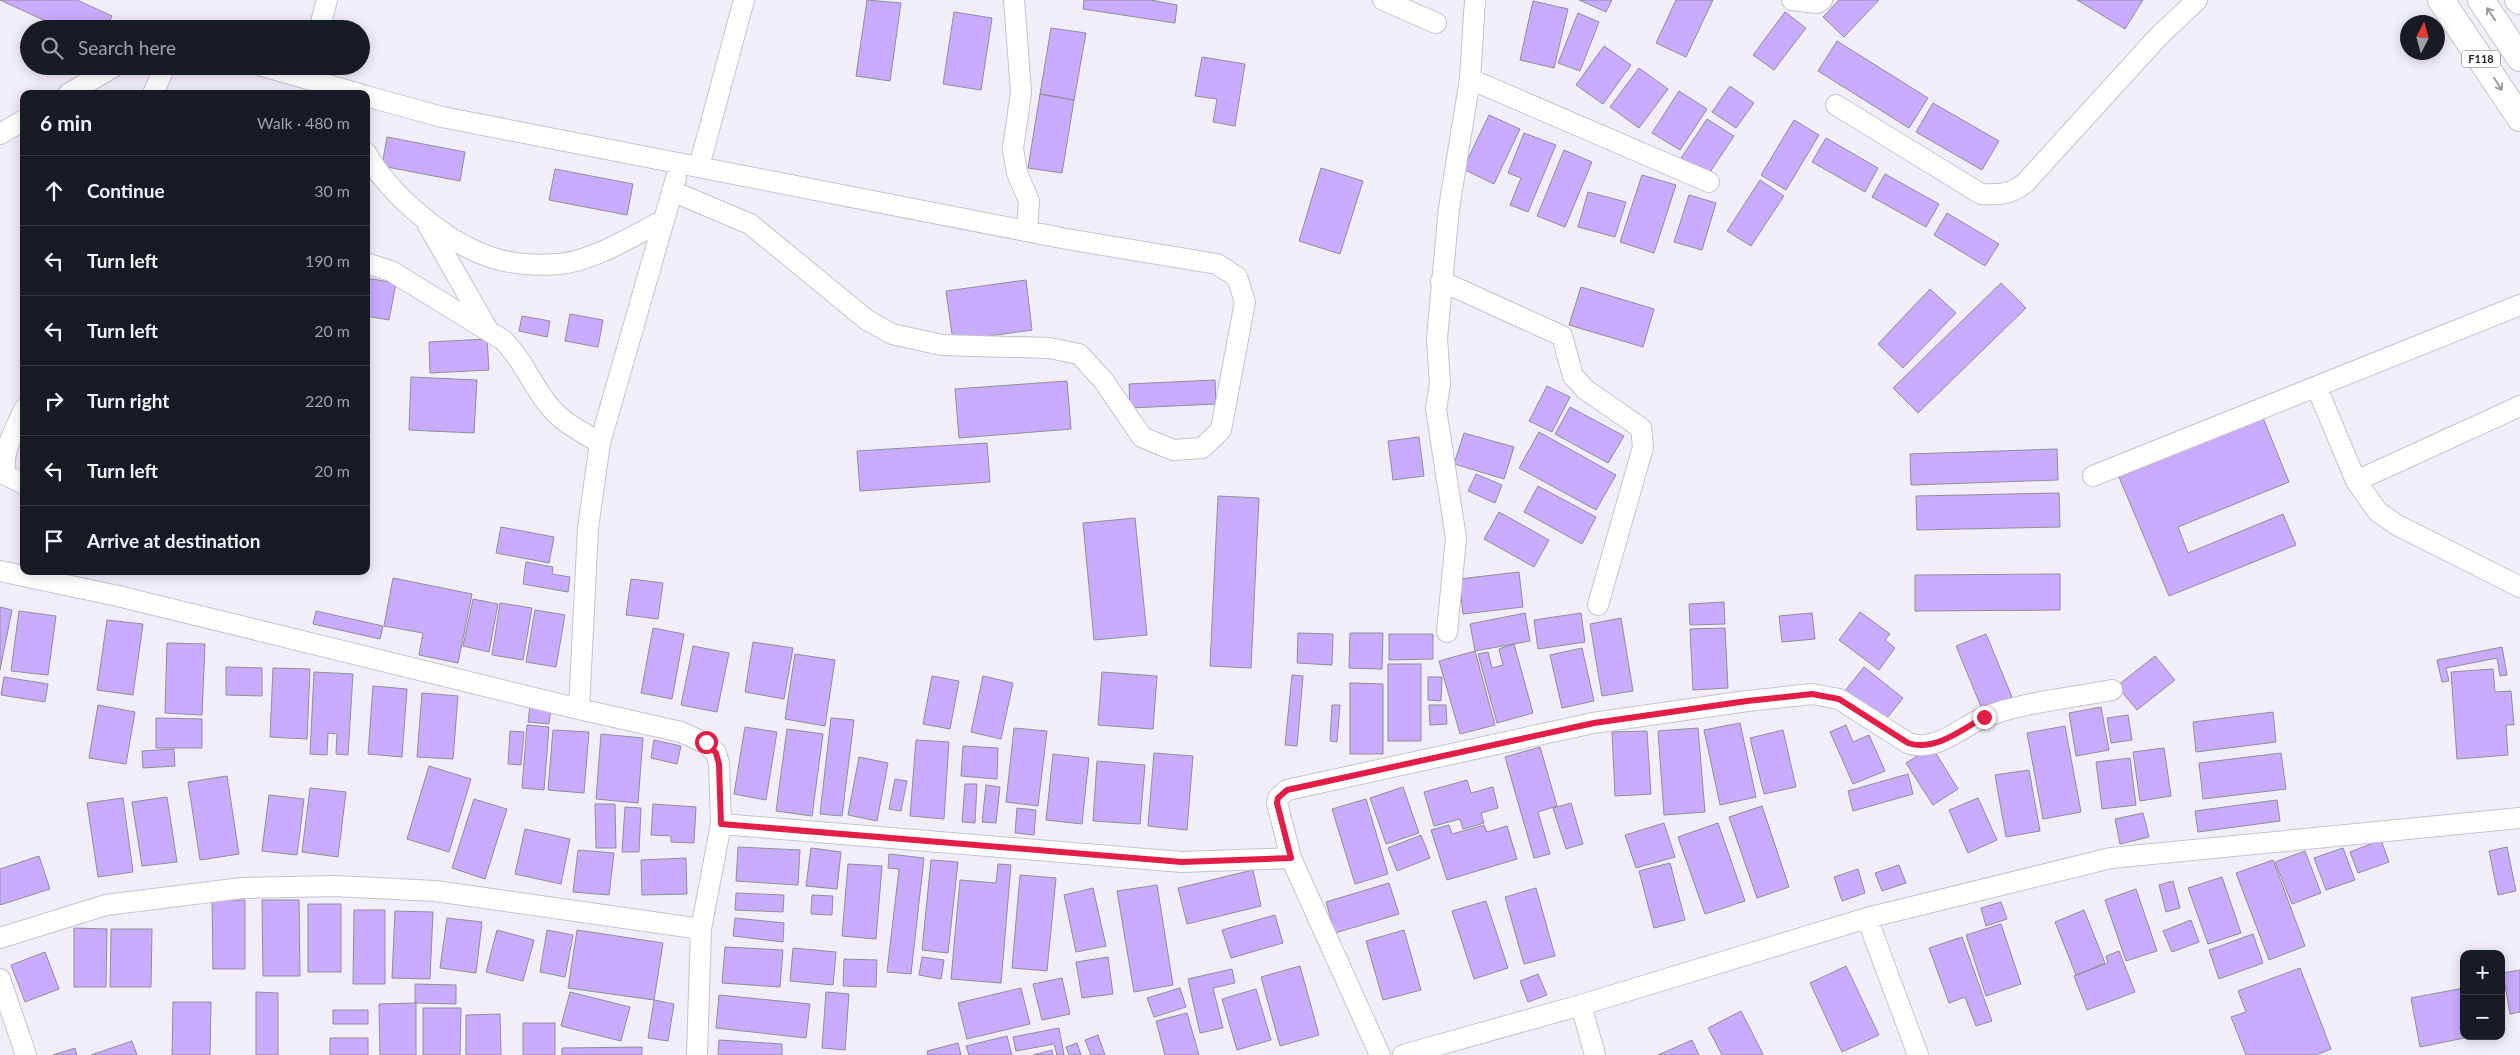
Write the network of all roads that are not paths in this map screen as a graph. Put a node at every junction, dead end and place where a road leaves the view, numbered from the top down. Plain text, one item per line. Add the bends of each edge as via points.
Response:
1 (327, 0) edge
2 (744, 0) edge
3 (1014, 0) edge
4 (1383, 0) edge
5 (1475, 0) edge
6 (1792, 0) edge
7 (1822, 0) edge
8 (2197, 0) edge
9 (2441, 0) edge
10 (2481, 0) edge
11 (321, 20) edge
12 (1436, 23) dead end
13 (2520, 58) edge
14 (100, 75) edge
15 (161, 75) edge
16 (292, 75) edge
17 (1470, 78) junction
18 (306, 79) edge
19 (331, 89) edge
20 (75, 90) edge
21 (156, 90) edge
22 (370, 97) edge
23 (1836, 105) dead end
24 (2520, 118) edge
25 (20, 122) edge
26 (0, 134) edge
27 (370, 158) edge
28 (690, 165) junction
29 (1709, 182) dead end
30 (672, 191) junction
31 (421, 215) junction
32 (664, 220) junction
33 (1027, 231) junction
34 (370, 264) edge
35 (1441, 281) junction
36 (2520, 305) edge
37 (489, 332) junction
38 (2317, 388) junction
39 (2520, 406) edge
40 (20, 418) edge
41 (600, 443) junction
42 (2093, 476) dead end
43 (2356, 481) junction
44 (20, 482) edge
45 (0, 571) edge
46 (2520, 587) edge
47 (1598, 604) dead end
48 (1447, 632) dead end
49 (2112, 690) dead end
50 (579, 709) junction
51 (2520, 818) edge
52 (721, 824) junction
53 (1291, 858) junction
54 (1867, 918) junction
55 (700, 929) junction
56 (0, 938) edge
57 (0, 979) edge
58 (1581, 1005) junction
59 (26, 1055) edge
60 (697, 1055) edge
61 (1380, 1055) edge
62 (1404, 1055) edge
63 (1595, 1055) edge
64 (1918, 1055) edge

1 - 11 street
2 - 28 street
3 - 33 street via 1021,92 1013,149 1017,173 1029,201
4 - 12 street
5 - 17 street
6 - 7 street via 1817,3
8 - 23 street via 2158,36 2014,192 1981,194
9 -> 24 main road, F118
13 -> 10 main road, F118
14 - 20 street
15 - 21 street
16 - 18 street
17 - 29 street
17 - 35 street
18 - 19 street
22 - 28 street via 442,117
25 - 26 street
27 - 31 street via 386,180
28 - 30 street
28 - 33 street
30 - 32 street
30 - 33 street via 750,224 867,320 892,334 942,345 1049,348 1078,354 1103,380 1142,437 1173,450 1202,448 1221,430 1245,302 1237,277 1217,264
31 - 32 street via 451,238 490,257 516,263 559,264 583,258
31 - 37 street via 471,296
32 - 41 street
34 - 37 street via 391,271
35 - 47 street via 1562,336 1573,376 1586,390 1640,428 1643,447
35 - 48 street via 1437,338 1440,384 1436,410 1456,538
36 - 38 street
37 - 41 street via 514,350 549,406 564,421
38 - 42 street
38 - 43 street
39 - 43 street
40 - 44 street via 6,451 4,466 6,474
41 - 50 street via 588,528
43 - 46 street via 2378,512 2397,525
45 - 50 street via 118,596
49 - 53 street via 1984,717 1946,739 1926,745 1908,743 1839,699 1812,694 1594,723 1287,790 1277,803
50 - 52 street via 681,732 706,742 716,753 719,764
51 - 54 street via 2111,858
52 - 53 street via 1182,862
52 - 55 street
53 - 61 street
54 - 58 street
54 - 64 street
55 - 56 street via 436,891 334,886 242,888 106,905
55 - 60 street
57 - 59 street
58 - 62 street
58 - 63 street

